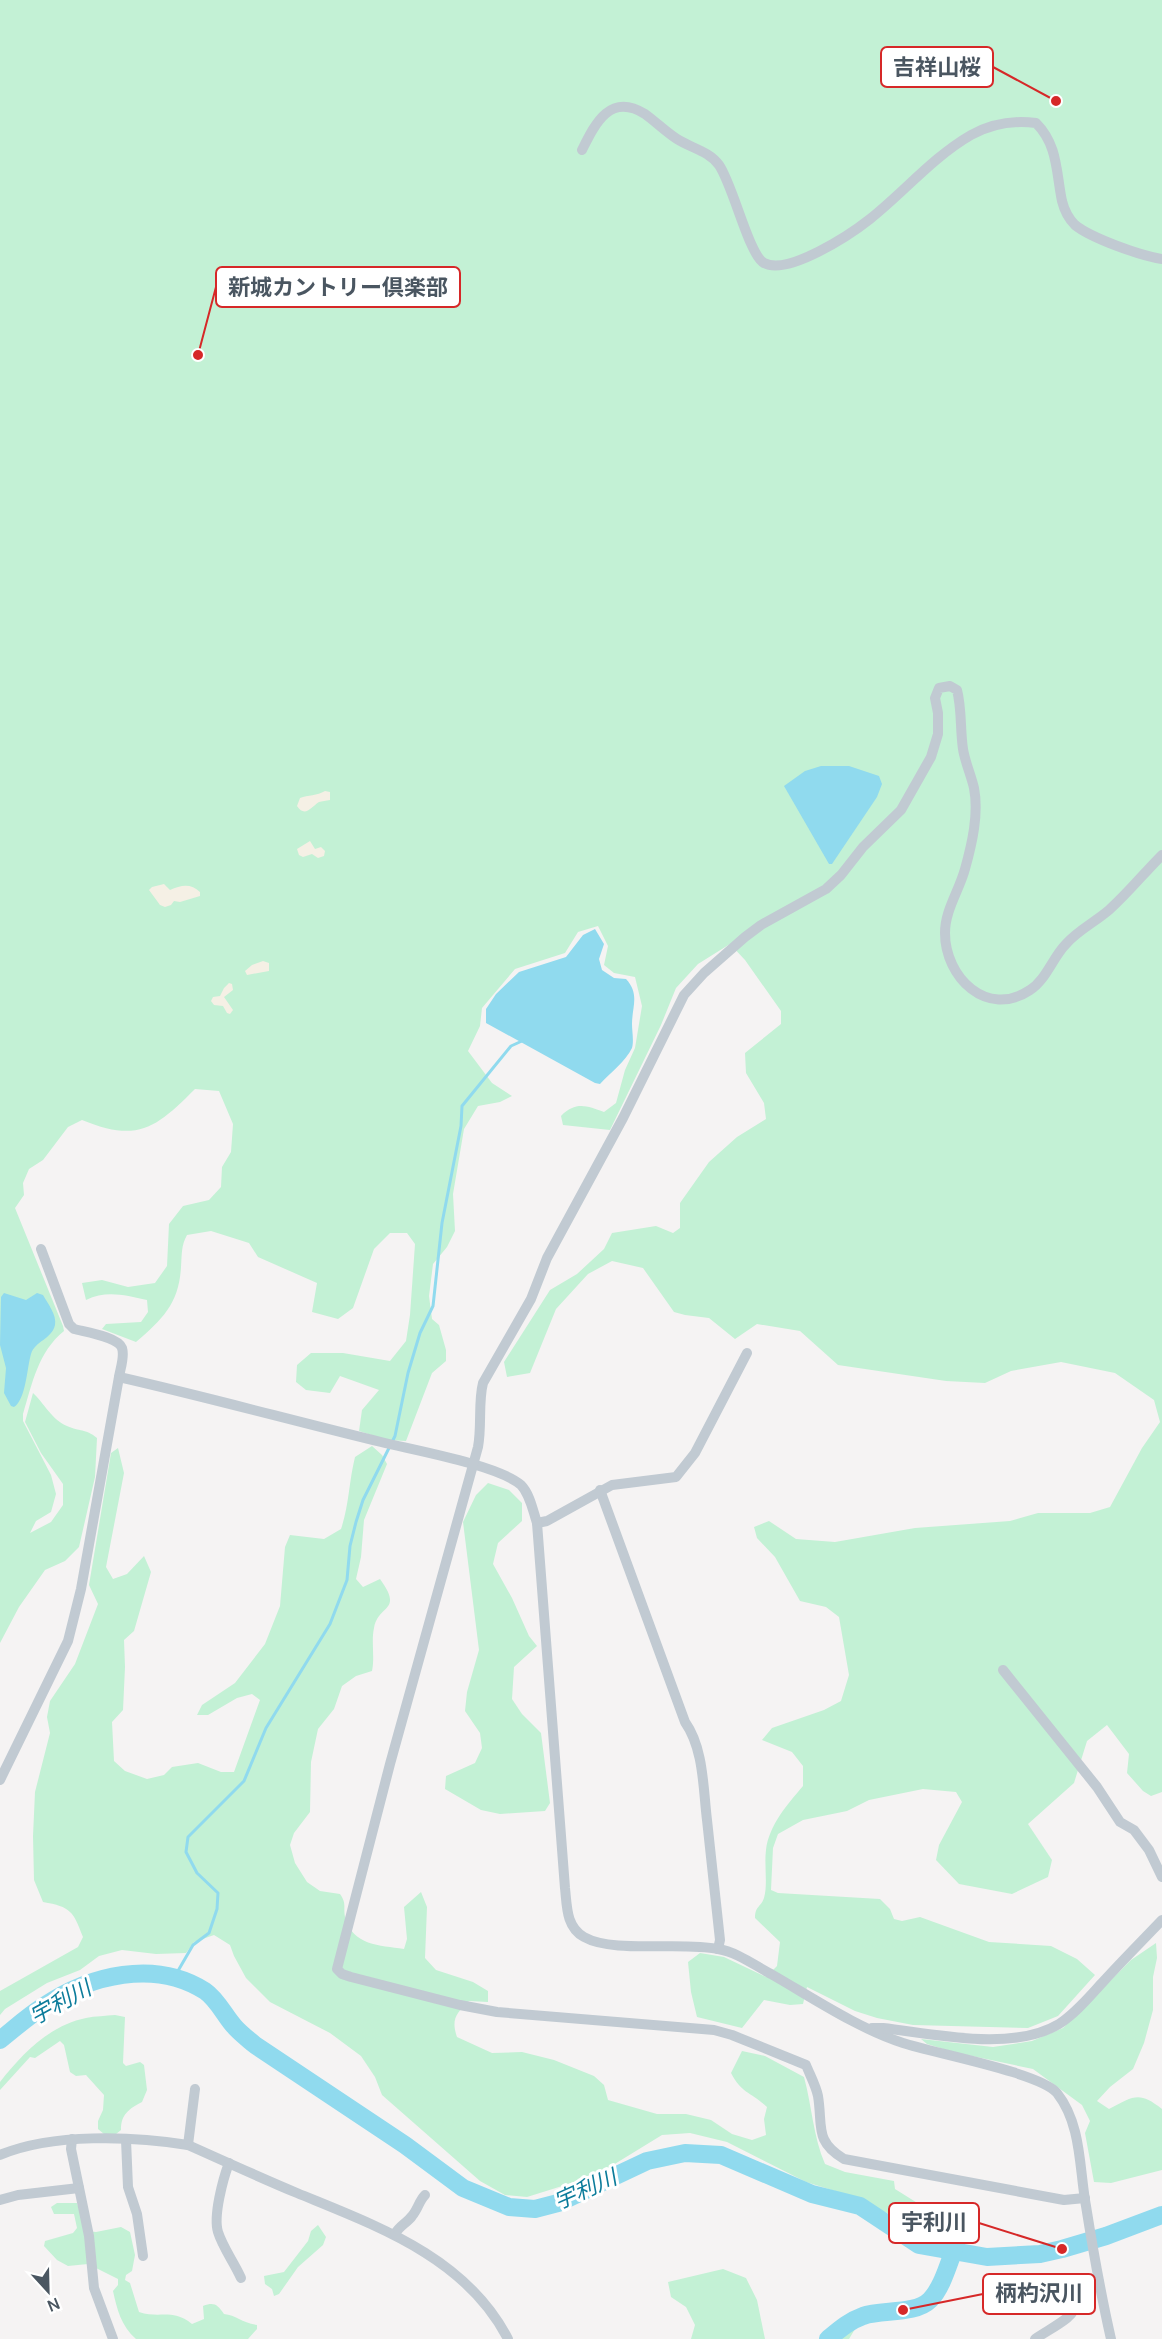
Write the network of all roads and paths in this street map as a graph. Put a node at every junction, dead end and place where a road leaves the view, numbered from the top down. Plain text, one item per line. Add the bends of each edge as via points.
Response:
1 (582, 150) dead end
2 (1162, 260) edge
3 (1162, 855) edge
4 (41, 1249) dead end
5 (747, 1353) dead end
6 (119, 1377) junction
7 (473, 1465) junction
8 (600, 1490) junction
9 (537, 1523) junction
10 (1004, 1670) dead end
11 (0, 1780) edge
12 (1162, 1877) edge
13 (1162, 1920) edge
14 (718, 1949) junction
15 (869, 2029) junction
16 (195, 2089) dead end
17 (72, 2139) junction
18 (126, 2140) junction
19 (188, 2145) junction
20 (0, 2155) edge
21 (229, 2163) junction
22 (80, 2188) junction
23 (425, 2195) dead end
24 (0, 2200) edge
25 (1085, 2200) junction
26 (395, 2234) junction
27 (143, 2256) dead end
28 (241, 2278) dead end
29 (1099, 2282) junction
30 (113, 2339) edge
31 (508, 2339) edge
32 (1035, 2339) edge
33 (1111, 2339) edge

1 - 2 street via 604,114 622,108 643,113 688,146 707,153 718,165 757,256 776,266 808,256 869,219 950,148 973,134 1004,122 1036,123 1046,133 1054,151 1062,202 1074,224 1134,252
3 - 7 street via 1110,909 1068,941 1033,989 1008,999 974,993 962,981 945,936 946,918 965,870 973,829 974,789 963,749 957,690 950,686 939,688 935,698 938,734 931,757 901,810 826,889 745,936 679,1002 547,1258 531,1299 483,1383 482,1428
4 - 6 street via 69,1324 74,1329 117,1341 122,1347
5 - 8 street via 695,1453 676,1477
6 - 7 street
6 - 11 street via 68,1641
7 - 9 street via 521,1486
7 - 25 street via 337,1969 351,1977 496,2012 698,2028 732,2035 806,2065 818,2097 821,2133 829,2150 844,2159 1064,2200
8 - 9 street
8 - 14 street via 696,1747 715,1886
9 - 14 street via 570,1923 581,1935 596,1942
10 - 12 street via 1120,1822 1134,1830
13 - 15 street via 1078,2008 1044,2032 999,2040
14 - 15 street via 733,1953
15 - 25 street via 902,2043 1031,2078 1055,2091 1068,2109 1077,2135
16 - 19 street
17 - 18 street
17 - 20 street via 28,2145
17 - 22 street
18 - 19 street
18 - 27 street via 128,2187 137,2214
19 - 21 street
21 - 26 street
21 - 28 street via 217,2230
22 - 24 street
22 - 30 street via 94,2288
23 - 26 street via 412,2217
25 - 29 street
26 - 31 street via 442,2264 478,2297
29 - 32 street via 1081,2290 1076,2308 1068,2318
29 - 33 street

